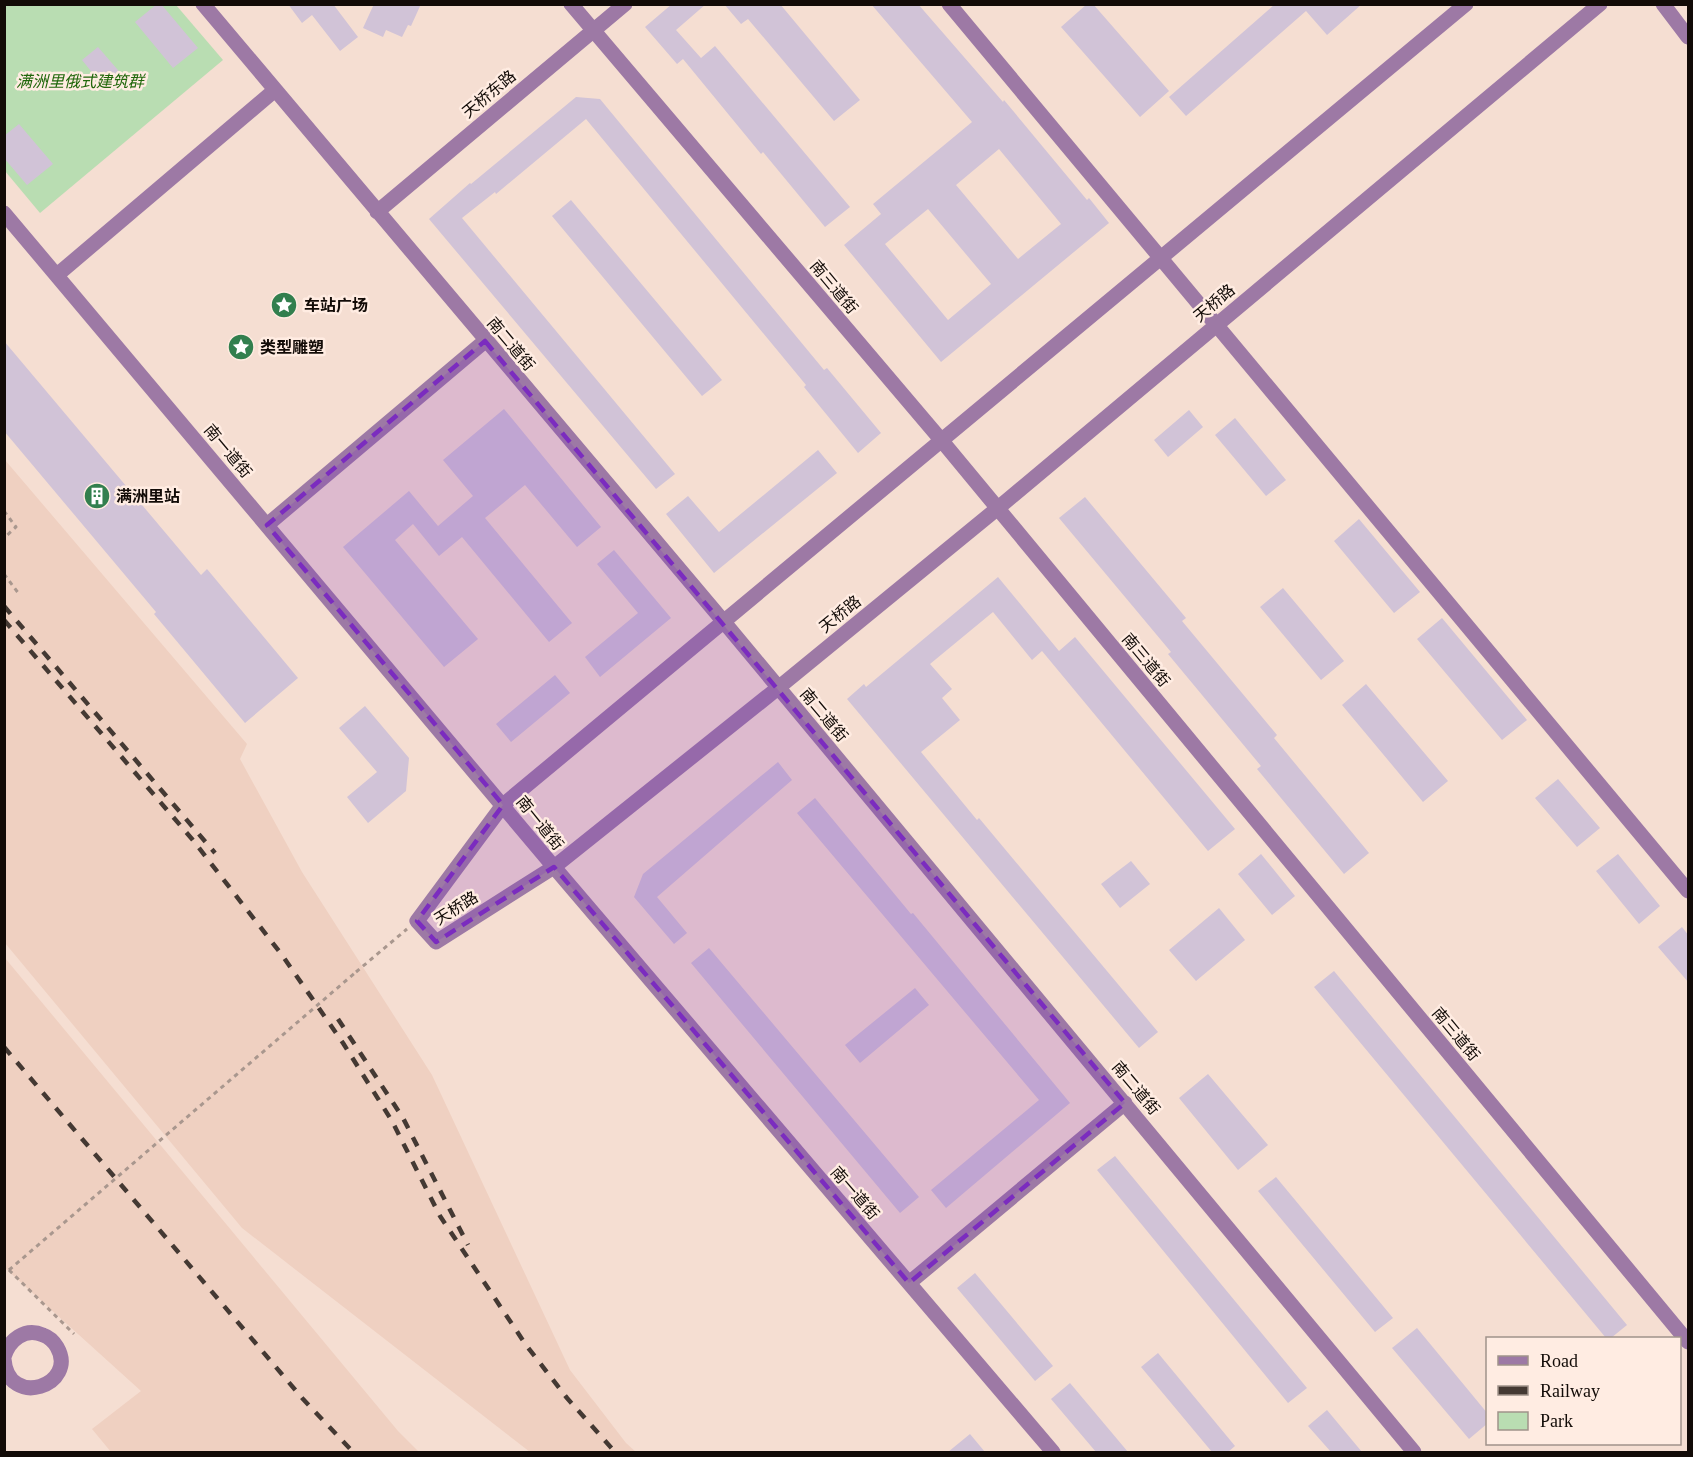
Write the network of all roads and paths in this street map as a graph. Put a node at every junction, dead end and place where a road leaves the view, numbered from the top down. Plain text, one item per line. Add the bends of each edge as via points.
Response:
1 (203, 4) edge
2 (572, 4) edge
3 (625, 4) edge
4 (949, 4) edge
5 (1467, 4) edge
6 (1600, 4) edge
7 (1663, 4) edge
8 (593, 30) junction
9 (1689, 37) edge
10 (275, 90) junction
11 (377, 212) junction
12 (4, 213) edge
13 (1161, 258) junction
14 (57, 275) junction
15 (1217, 324) junction
16 (485, 341) junction
17 (942, 441) junction
18 (998, 508) junction
19 (4, 511) edge
20 (267, 525) junction
21 (4, 538) edge
22 (4, 574) edge
23 (19, 594) dead end
24 (724, 622) junction
25 (778, 688) junction
26 (503, 805) junction
27 (554, 867) junction
28 (1689, 891) edge
29 (417, 921) junction
30 (1125, 1103) junction
31 (909, 1283) junction
32 (74, 1334) dead end
33 (1689, 1342) edge
34 (4, 1358) edge
35 (7, 1381) edge
36 (1053, 1452) edge
37 (1414, 1452) edge

1 - 10 street, 南二道街
2 - 8 street, 南三道街
3 - 8 street, 天桥东路
4 - 13 street
5 - 13 street, 天桥路
6 - 15 street, 天桥路
7 - 9 street
8 - 11 street, 天桥东路
8 - 17 street, 南三道街
10 - 11 street, 南二道街
10 - 14 street
11 - 16 street, 南二道街
12 - 14 street, 南一道街
13 - 15 street
13 - 17 street, 天桥路
14 - 20 street, 南一道街
15 - 18 street, 天桥路
15 - 28 street
16 - 20 street
16 - 24 street, 南二道街
17 - 18 street, 南三道街
17 - 24 street, 天桥路
18 - 25 street, 天桥路
18 - 33 street, 南三道街
19 - 21 path via 16,528
20 - 26 street, 南一道街
22 - 23 path
24 - 25 street, 南二道街
24 - 26 street, 天桥路
25 - 27 street, 天桥路
25 - 30 street, 南二道街
26 - 27 street, 南一道街
26 - 29 street, 天桥路
27 - 29 street, 天桥路 via 436,942
27 - 31 street, 南一道街
29 - 32 path, bridge via 9,1270
30 - 31 street
30 - 37 street, 南二道街
31 - 36 street, 南一道街
34 - 35 street
34 - 35 street via 15,1338 34,1332 45,1335 60,1352 58,1372 42,1387 31,1389

